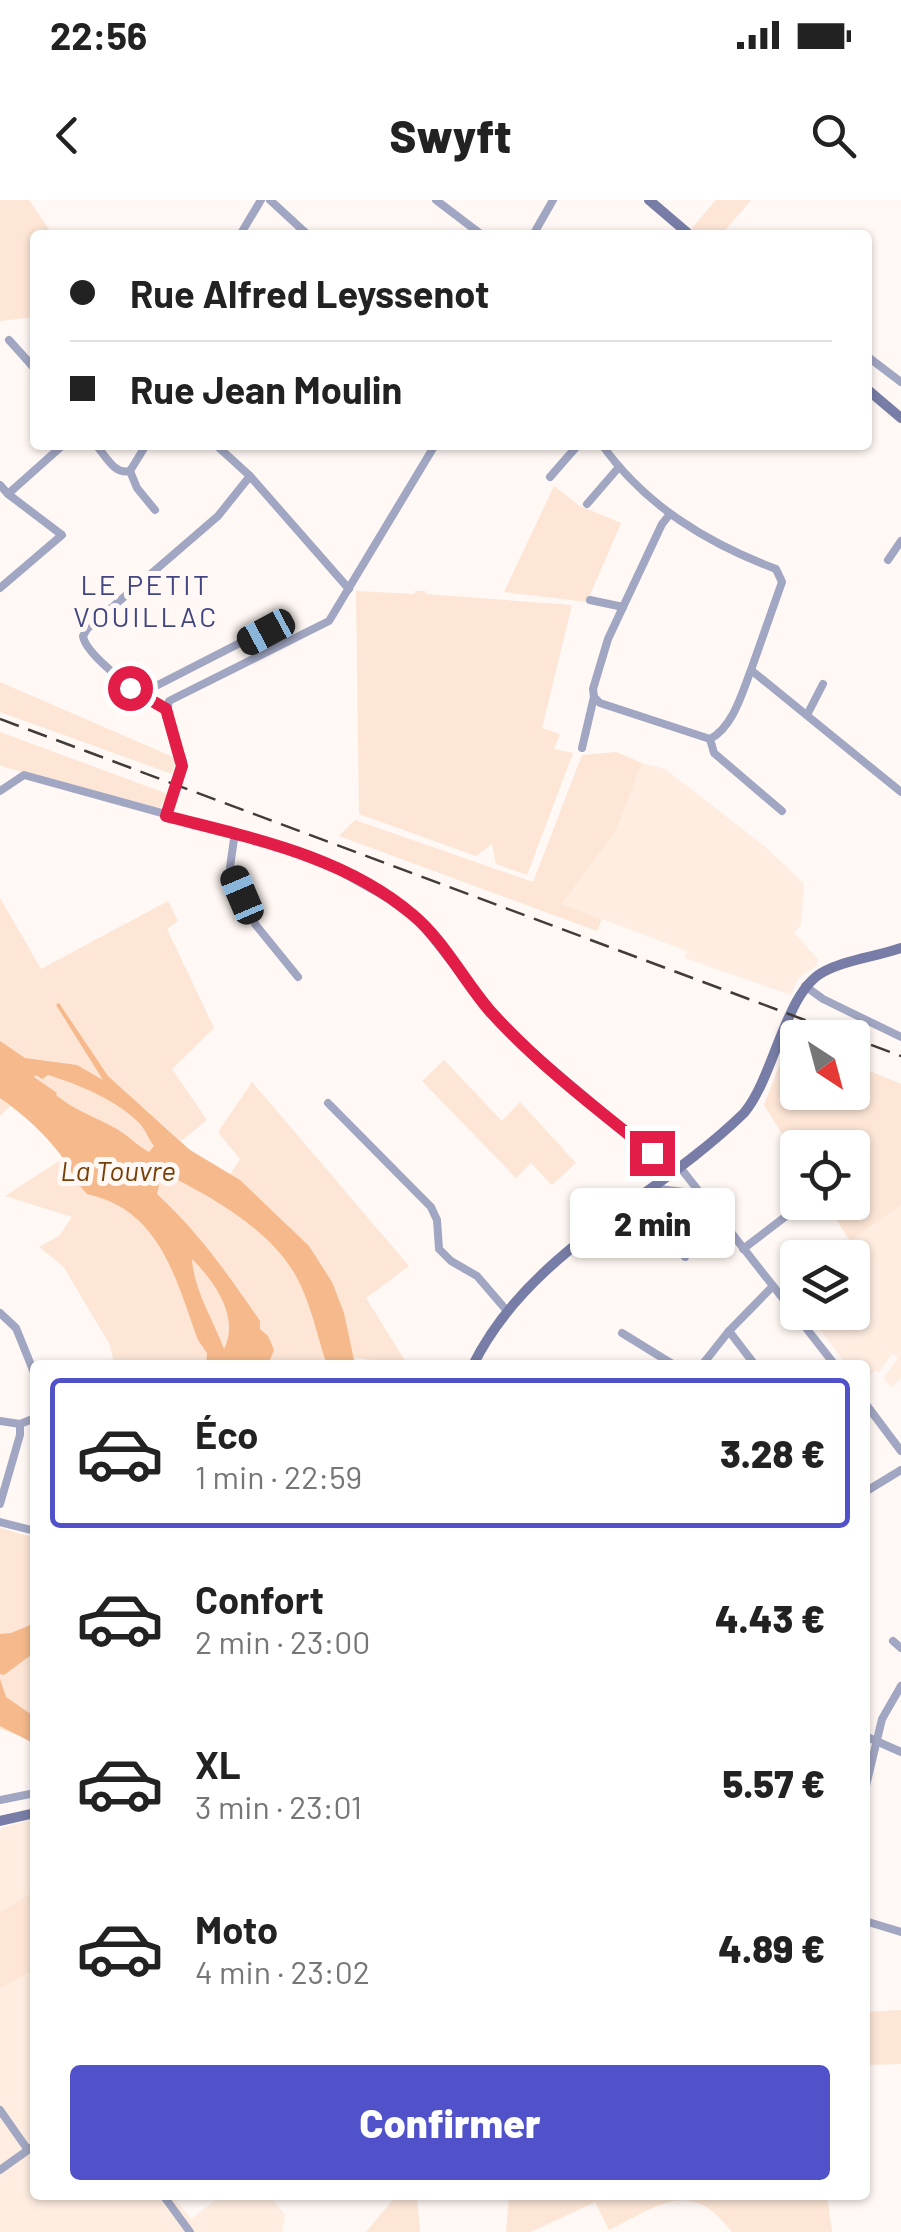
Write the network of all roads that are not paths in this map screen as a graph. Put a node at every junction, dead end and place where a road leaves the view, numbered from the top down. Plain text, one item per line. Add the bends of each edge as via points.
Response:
1 (261, 200) edge
2 (270, 200) edge
3 (436, 200) edge
4 (553, 200) edge
5 (649, 200) edge
6 (243, 230) edge
7 (303, 230) edge
8 (475, 230) edge
9 (537, 230) edge
10 (684, 230) edge
11 (9, 340) dead end
12 (872, 360) edge
13 (30, 364) edge
14 (901, 382) edge
15 (872, 393) edge
16 (901, 418) edge
17 (57, 450) edge
18 (100, 450) edge
19 (143, 450) edge
20 (221, 450) edge
21 (432, 450) edge
22 (574, 450) edge
23 (606, 450) edge
24 (619, 467) junction
25 (130, 470) junction
26 (250, 476) junction
27 (550, 477) dead end
28 (0, 485) edge
29 (8, 494) junction
30 (587, 504) dead end
31 (155, 510) dead end
32 (670, 514) junction
33 (901, 540) edge
34 (888, 560) dead end
35 (0, 588) edge
36 (350, 589) junction
37 (590, 600) dead end
38 (623, 607) junction
39 (273, 626) dead end
40 (750, 670) junction
41 (823, 684) dead end
42 (146, 697) junction
43 (594, 697) junction
44 (166, 709) junction
45 (808, 715) junction
46 (710, 739) junction
47 (582, 748) dead end
48 (0, 790) edge
49 (901, 792) edge
50 (782, 811) dead end
51 (166, 816) junction
52 (234, 832) junction
53 (901, 948) edge
54 (298, 976) dead end
55 (805, 986) junction
56 (901, 1037) edge
57 (328, 1104) dead end
58 (679, 1166) junction
59 (651, 1188) junction
60 (702, 1194) junction
61 (719, 1217) junction
62 (781, 1220) edge
63 (744, 1249) junction
64 (685, 1257) dead end
65 (773, 1286) junction
66 (507, 1311) junction
67 (0, 1312) edge
68 (728, 1331) junction
69 (622, 1334) dead end
70 (475, 1360) edge
71 (666, 1360) edge
72 (706, 1360) edge
73 (751, 1360) edge
74 (831, 1360) edge
75 (30, 1363) edge
76 (870, 1410) edge
77 (30, 1420) edge
78 (0, 1421) edge
79 (20, 1424) junction
80 (901, 1451) edge
81 (901, 1470) edge
82 (870, 1489) edge
83 (0, 1504) edge
84 (0, 1522) edge
85 (30, 1530) edge
86 (893, 1641) dead end
87 (901, 1648) edge
88 (901, 1686) edge
89 (870, 1738) edge
90 (877, 1741) junction
91 (901, 1752) edge
92 (870, 1770) edge
93 (30, 1793) edge
94 (0, 1800) edge
95 (30, 1814) edge
96 (0, 1820) edge
97 (870, 1923) edge
98 (901, 1932) edge
99 (0, 2110) edge
100 (30, 2145) edge
101 (30, 2148) edge
102 (0, 2170) edge
103 (167, 2200) edge
104 (190, 2232) edge

1 - 6 street
2 - 7 street
3 - 8 street
4 - 9 street
5 - 10 street
11 - 13 street
12 - 14 street
15 - 16 street
17 - 29 street
18 - 25 street via 118,470
19 - 25 street
20 - 26 street
21 - 36 street
22 - 27 street
23 - 24 street
24 - 30 street
24 - 32 street
25 - 31 street
26 - 36 street
26 - 42 street via 218,516 86,629 86,649
28 - 29 street
29 - 35 street via 62,535
32 - 38 street
32 - 40 street via 780,574
33 - 34 street
36 - 44 street via 329,621 180,694
37 - 38 street
38 - 43 street
39 - 42 street
40 - 45 street
40 - 46 street via 736,709
41 - 45 street
42 - 44 street
43 - 46 street
43 - 47 street
44 - 51 street via 183,761
45 - 49 street
46 - 50 street via 714,753
48 - 51 street via 24,775
51 - 52 street
52 - 54 street via 230,866 254,924
52 - 58 street via 314,858 413,915 522,1043 649,1150
53 - 55 street via 830,968
55 - 56 street
55 - 58 street via 747,1109
57 - 66 street via 431,1208 444,1256 477,1276
58 - 59 street
58 - 60 street
59 - 60 street
59 - 66 street via 549,1267
60 - 61 street
61 - 63 street
61 - 64 street via 690,1240
62 - 63 street
63 - 65 street
65 - 68 street
65 - 74 street
66 - 70 street
67 - 75 street via 16,1328
68 - 72 street
68 - 73 street
69 - 71 street
76 - 80 street
77 - 79 street
78 - 79 street
79 - 83 street
81 - 82 street
84 - 85 street
86 - 87 street
88 - 90 street
89 - 90 street
90 - 91 street
90 - 92 street
93 - 94 street
95 - 96 street
97 - 98 street
99 - 100 street
101 - 102 street
103 - 104 street

